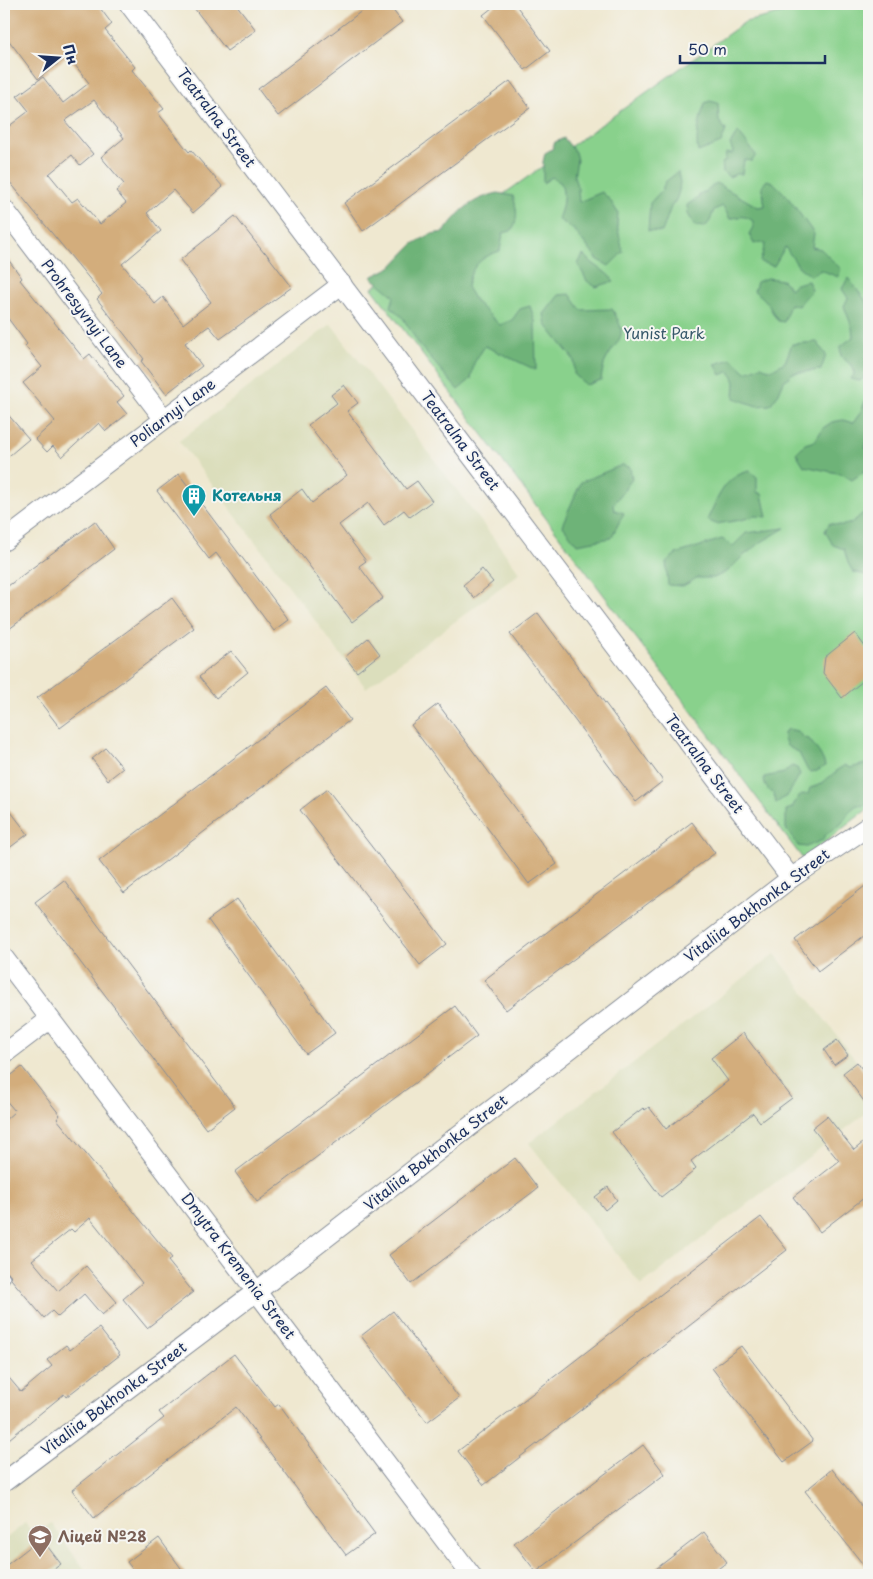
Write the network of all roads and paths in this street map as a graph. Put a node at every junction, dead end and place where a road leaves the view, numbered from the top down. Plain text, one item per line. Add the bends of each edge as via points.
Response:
1 (129, 4) edge
2 (4, 210) edge
3 (342, 284) junction
4 (164, 419) junction
5 (4, 541) edge
6 (869, 826) edge
7 (791, 878) junction
8 (4, 958) edge
9 (50, 1019) junction
10 (4, 1054) edge
11 (257, 1291) junction
12 (4, 1482) edge
13 (471, 1575) edge

1 - 3 street, Teatralna Street
2 - 4 street, Prohresyvnyi Lane
3 - 4 street, Poliarnyi Lane
3 - 7 street, Teatralna Street
4 - 5 street, Poliarnyi Lane
6 - 7 street, Vitaliia Bokhonka Street
7 - 11 street, Vitaliia Bokhonka Street
8 - 9 street, Dmytra Kremenia Street
9 - 10 street
9 - 11 street, Dmytra Kremenia Street
11 - 12 street, Vitaliia Bokhonka Street
11 - 13 street, Dmytra Kremenia Street

